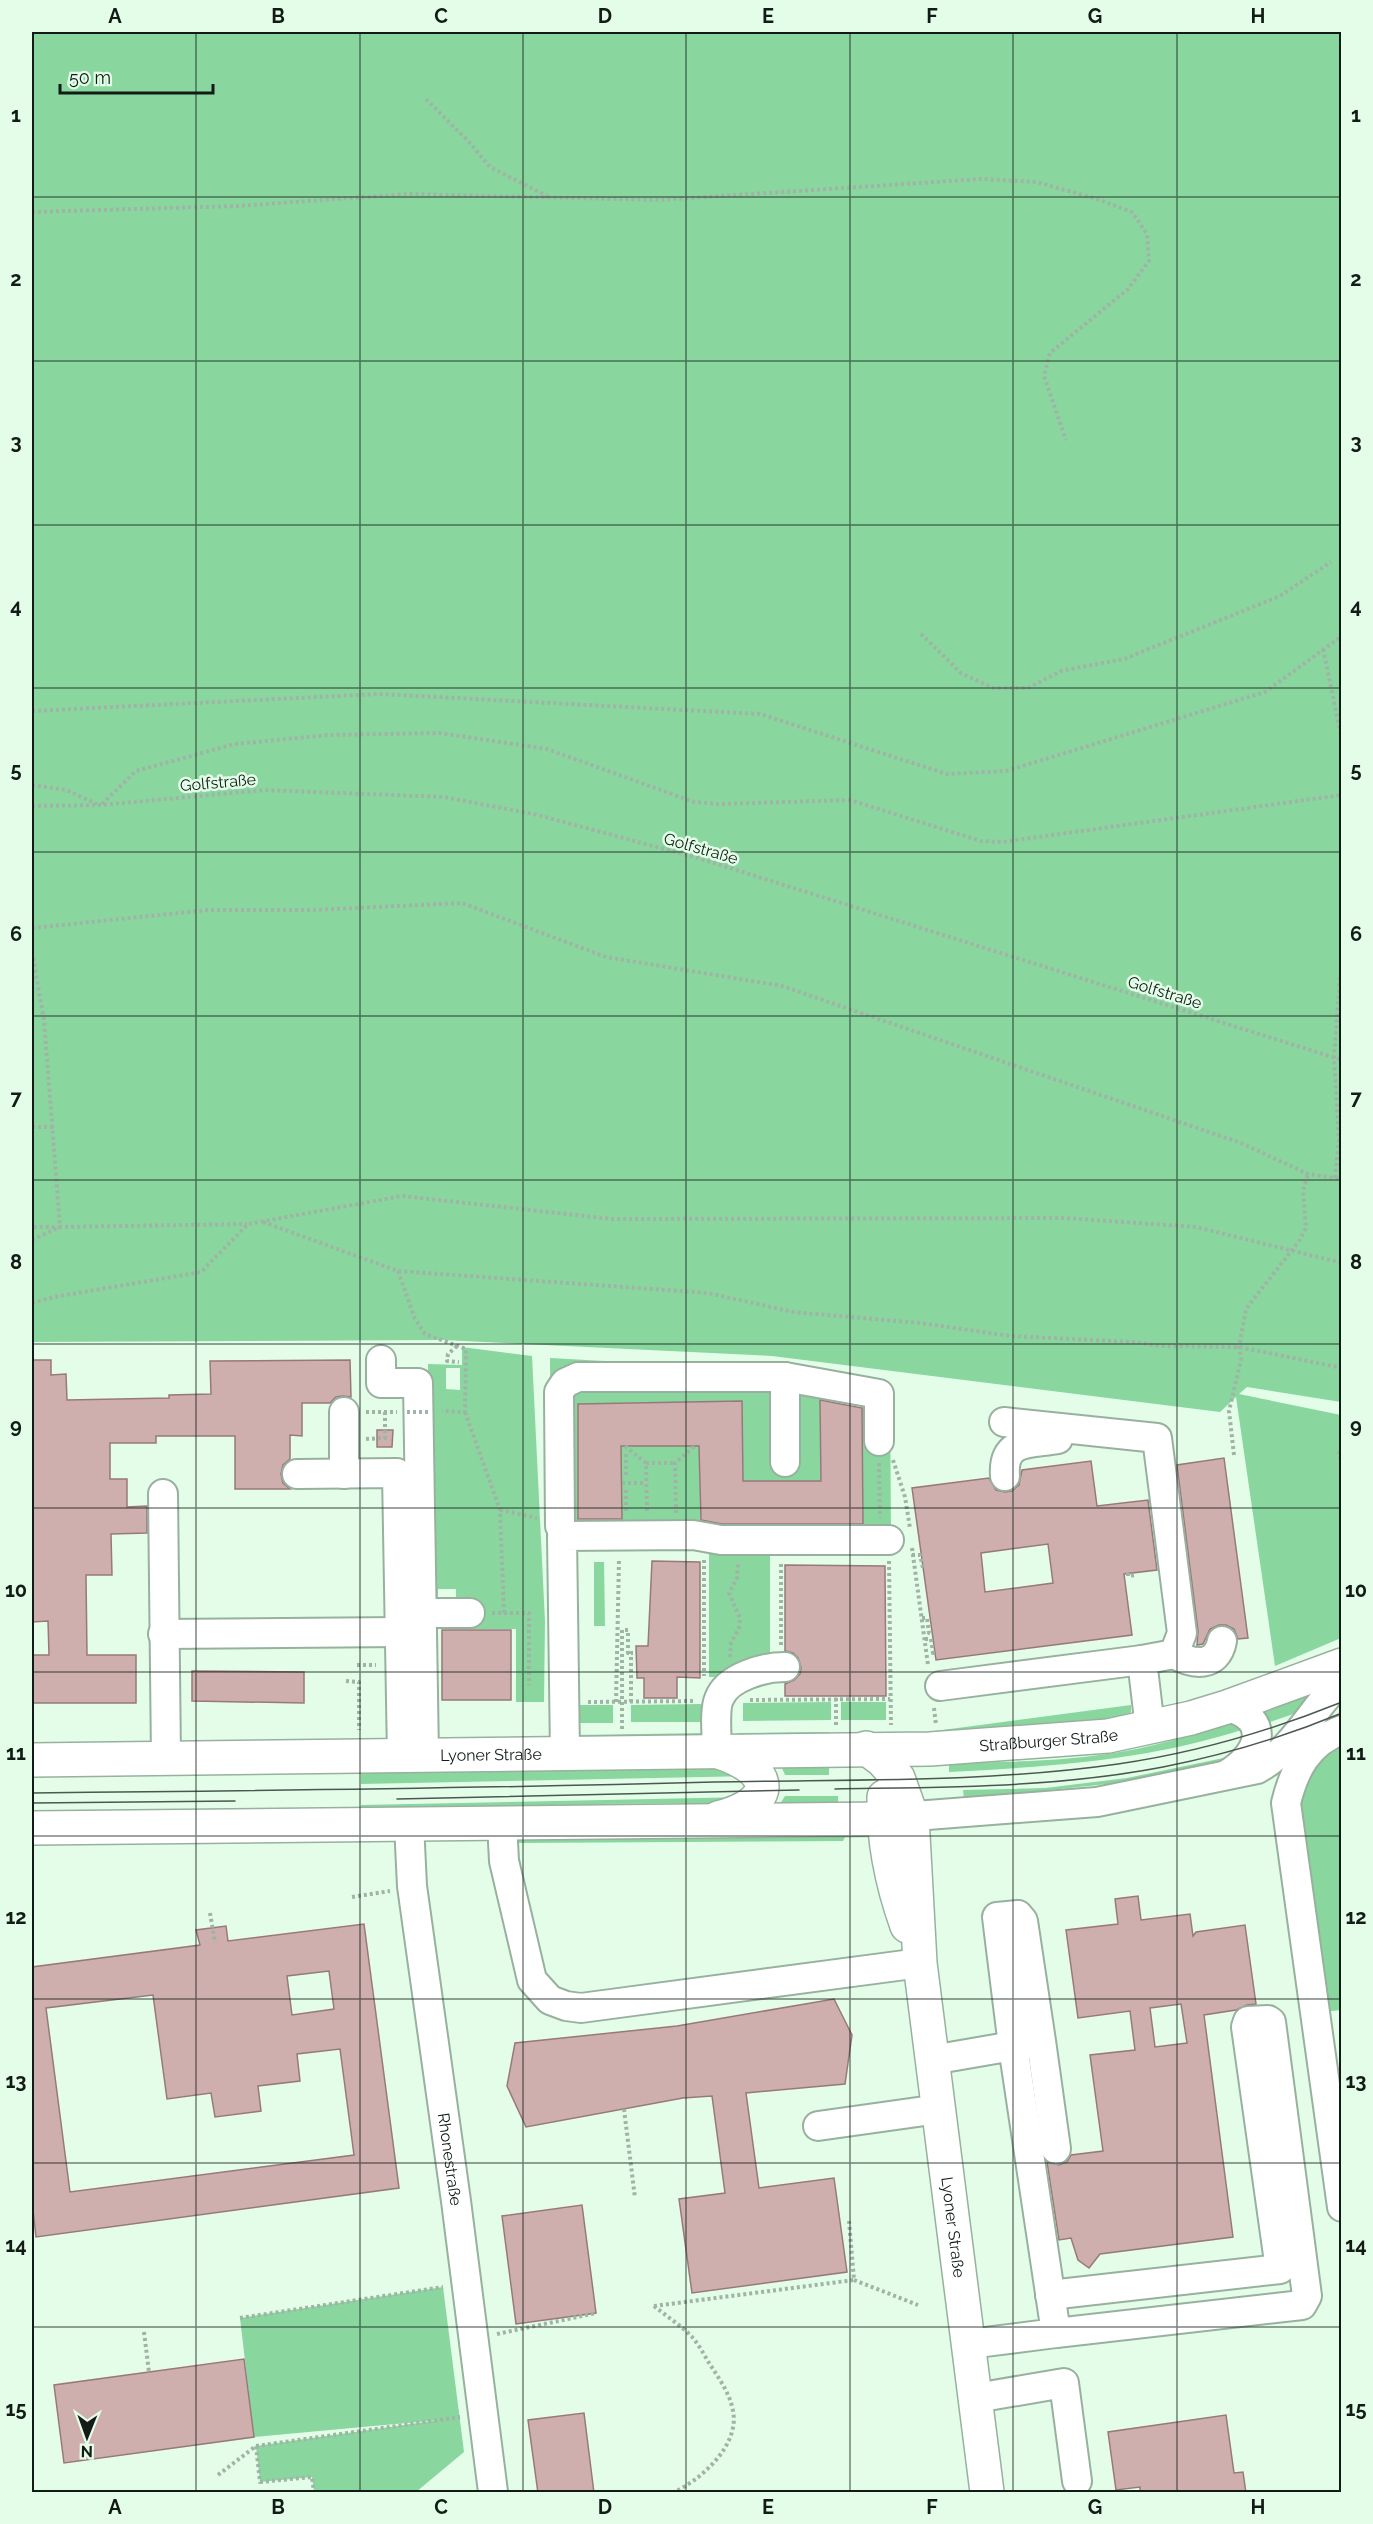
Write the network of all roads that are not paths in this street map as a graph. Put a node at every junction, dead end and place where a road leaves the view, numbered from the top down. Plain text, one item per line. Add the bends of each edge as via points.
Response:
1 (381, 1360) dead end
2 (784, 1377) junction
3 (1004, 1422) dead end
4 (344, 1425) road end
5 (1099, 1432) junction
6 (879, 1441) road end
7 (785, 1462) dead end
8 (297, 1474) dead end
9 (344, 1474) junction
10 (1005, 1476) dead end
11 (163, 1494) dead end
12 (550, 1523) road end
13 (886, 1548) road end
14 (470, 1613) road end
15 (408, 1619) junction
16 (163, 1634) junction
17 (1222, 1641) dead end
18 (1174, 1654) junction
19 (1142, 1660) junction
20 (1341, 1665) edge
21 (783, 1667) road end
22 (1341, 1680) edge
23 (936, 1692) road end
24 (1227, 1707) junction
25 (1150, 1728) junction
26 (1341, 1730) edge
27 (933, 1737) junction
28 (866, 1748) junction
29 (717, 1751) junction
30 (565, 1754) junction
31 (413, 1756) junction
32 (166, 1758) junction
33 (32, 1760) edge
34 (1257, 1769) junction
35 (891, 1770) junction
36 (1222, 1778) junction
37 (1286, 1803) junction
38 (898, 1818) junction
39 (693, 1822) junction
40 (502, 1823) junction
41 (409, 1824) junction
42 (32, 1828) edge
43 (920, 1963) junction
44 (1330, 2030) edge
45 (1041, 2041) junction
46 (1013, 2046) junction
47 (932, 2060) junction
48 (1333, 2074) edge
49 (939, 2109) junction
50 (818, 2126) dead end
51 (1056, 2149) dead end
52 (1341, 2206) edge
53 (1292, 2268) junction
54 (1194, 2279) junction
55 (1050, 2295) junction
56 (1199, 2318) junction
57 (1056, 2333) junction
58 (969, 2344) junction
59 (976, 2398) junction
60 (1077, 2481) dead end
61 (493, 2493) edge
62 (987, 2493) edge

1 - 15 street via 381,1383 418,1383
2 - 6 street via 879,1394
2 - 7 street
2 - 12 street via 578,1377 565,1383 559,1392
3 - 5 street
4 - 9 street
5 - 10 street via 1016,1446 1007,1456
5 - 18 street via 1157,1438 1182,1634
8 - 9 street
9 - 15 street via 398,1473
11 - 16 street
13 - 30 street via 721,1540 631,1530 562,1536
14 - 15 street
15 - 16 street
15 - 31 street
16 - 32 street
17 - 18 street via 1217,1654 1203,1663 1189,1662
18 - 19 street
19 - 23 street
19 - 25 street
20 - 24 main road, Straßburger Straße
21 - 29 street via 765,1668 722,1692 718,1701
22 - 34 street via 1288,1745
24 - 25 main road, Straßburger Straße
24 - 36 street via 1248,1715 1258,1741 1247,1760
25 - 27 main road, Straßburger Straße via 1057,1742
26 - 37 street via 1307,1752 1292,1777
27 - 28 main road, Straßburger Straße
27 - 35 main road
28 - 29 main road, Lyoner Straße
28 - 35 main road, Lyoner Straße
29 - 30 main road, Lyoner Straße
29 - 39 main road via 757,1771 761,1790 754,1803 745,1809
30 - 31 main road, Lyoner Straße
31 - 32 main road, Lyoner Straße
32 - 33 main road, Lyoner Straße
34 - 36 street
34 - 37 street
35 - 38 main road, Lyoner Straße via 903,1788
36 - 38 street via 1097,1802
37 - 44 street
38 - 39 main road
38 - 43 main road, Lyoner Straße
39 - 40 main road
40 - 41 main road
40 - 43 street via 504,1861 532,1980 550,2000 566,2006 581,2008
41 - 42 main road
41 - 61 street, Rhonestraße via 412,1886
43 - 47 main road, Lyoner Straße
44 - 48 street
45 - 46 street
45 - 46 street via 1023,1921 1018,1915 997,1917
45 - 51 street
46 - 47 street
46 - 55 street
47 - 49 main road, Lyoner Straße
48 - 52 street
49 - 50 street
49 - 58 main road, Lyoner Straße
53 - 53 street via 1271,2022 1248,2021 1246,2027
53 - 54 street
53 - 56 street via 1307,2296 1302,2305
54 - 55 street
54 - 56 street
55 - 57 street
56 - 57 street
57 - 58 street
58 - 59 main road, Lyoner Straße
59 - 60 street via 1064,2383
59 - 62 main road, Lyoner Straße

